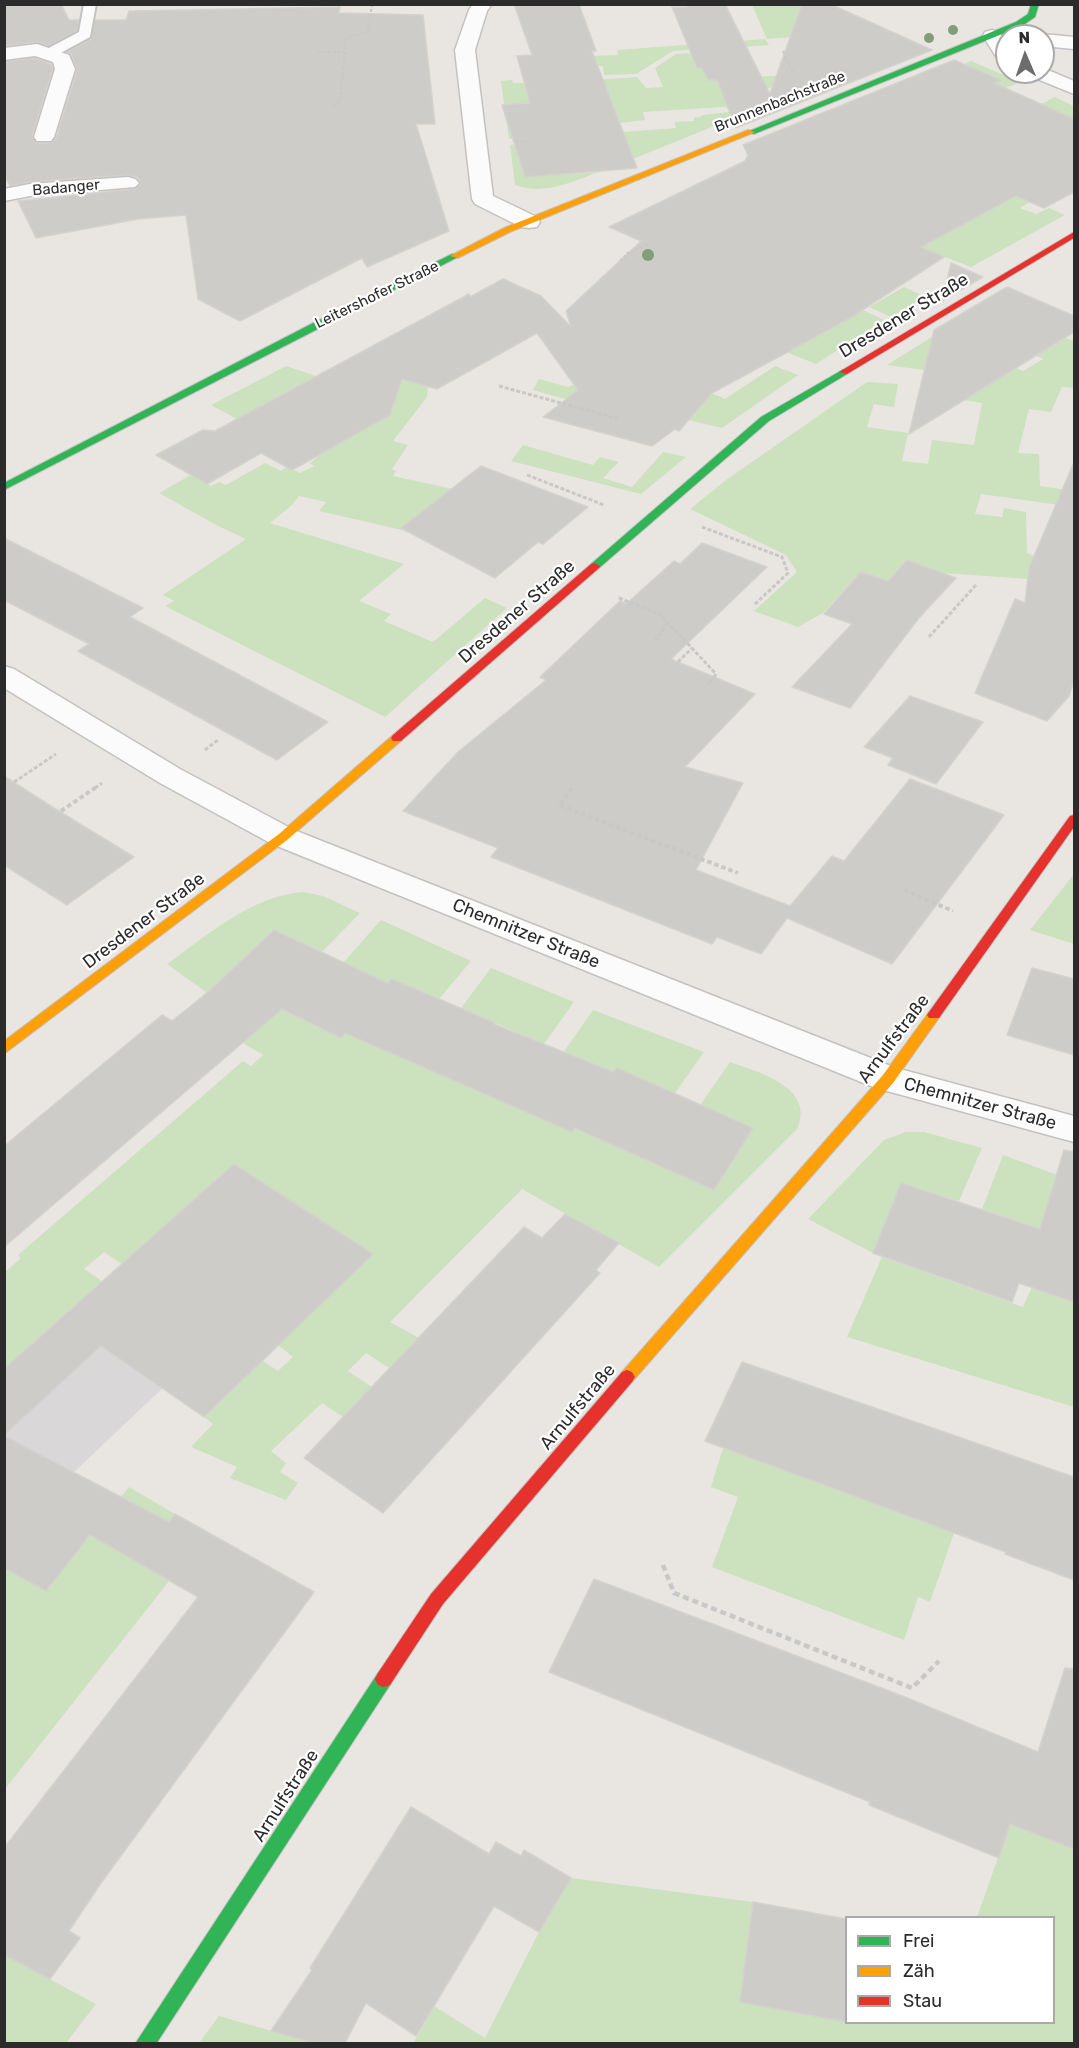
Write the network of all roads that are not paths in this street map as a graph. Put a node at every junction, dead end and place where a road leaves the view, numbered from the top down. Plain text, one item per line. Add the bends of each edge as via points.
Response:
1 (90, 4) edge
2 (483, 4) edge
3 (1035, 4) edge
4 (1019, 24) edge
5 (995, 37) edge
6 (1055, 41) edge
7 (1074, 43) edge
8 (50, 53) junction
9 (4, 54) edge
10 (1055, 80) edge
11 (1074, 88) edge
12 (44, 137) dead end
13 (128, 183) dead end
14 (4, 195) edge
15 (529, 222) junction
16 (1074, 235) edge
17 (4, 487) edge
18 (4, 675) edge
19 (1074, 819) edge
20 (284, 837) junction
21 (4, 1049) edge
22 (888, 1079) junction
23 (1074, 1129) edge
24 (144, 2043) edge

1 - 8 lane via 85,34
2 - 15 street via 465,50 483,199
3 - 4 street, Brunnenbachstraße via 1032,15
5 - 15 street, Brunnenbachstraße via 950,50
6 - 7 street
8 - 9 street
8 - 12 street via 62,59 65,69
10 - 11 street
13 - 14 street, Badanger
15 - 17 street, Leitershofer Straße via 320,323
16 - 20 street, Dresdener Straße via 765,419
18 - 20 street, Chemnitzer Straße via 170,776
19 - 22 street, Arnulfstraße
20 - 21 street, Dresdener Straße
20 - 22 street, Chemnitzer Straße
22 - 23 street, Chemnitzer Straße
22 - 24 street, Arnulfstraße via 437,1599

